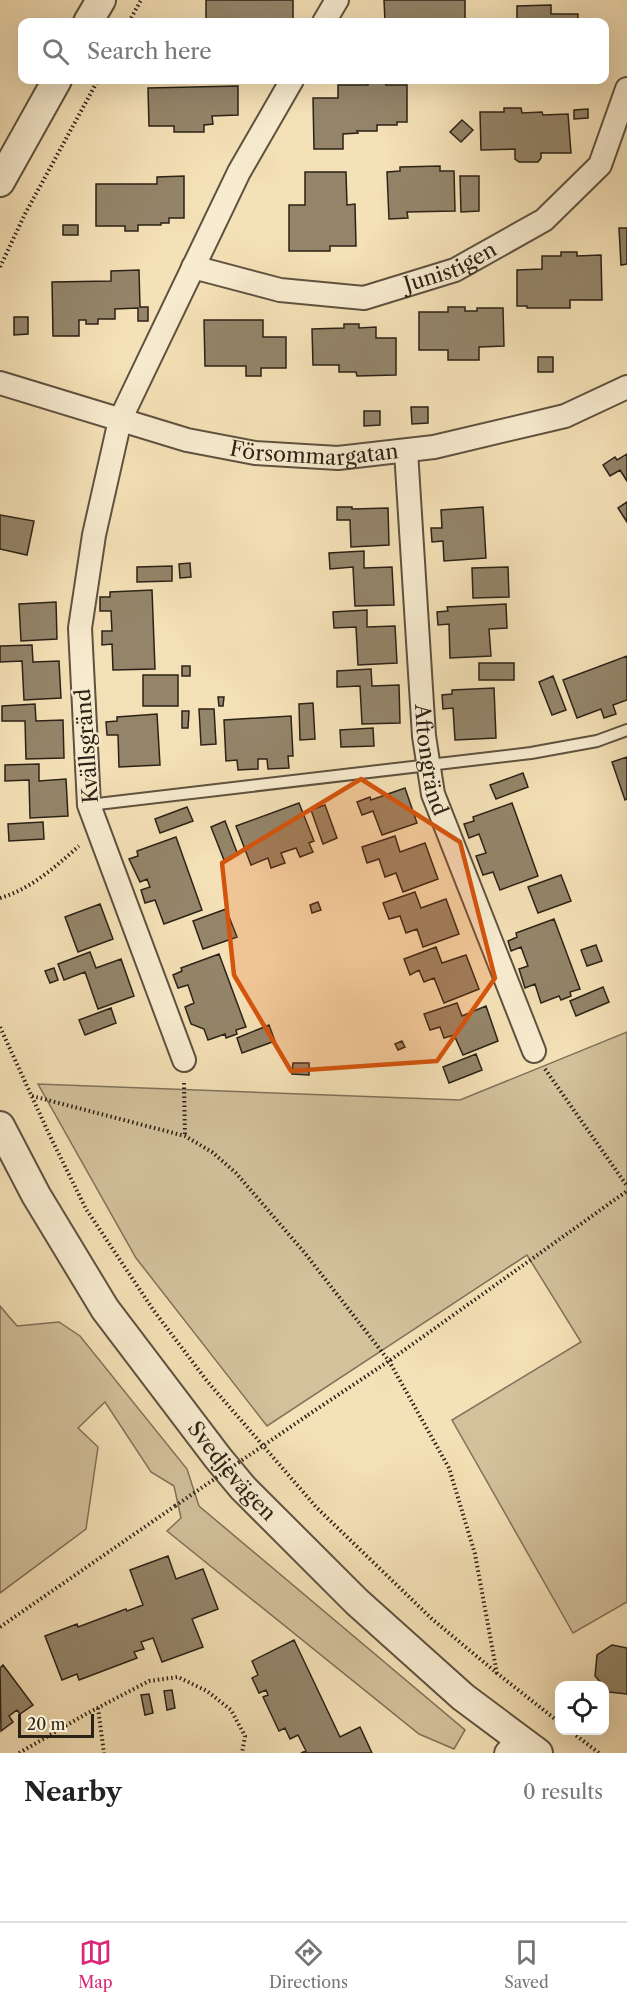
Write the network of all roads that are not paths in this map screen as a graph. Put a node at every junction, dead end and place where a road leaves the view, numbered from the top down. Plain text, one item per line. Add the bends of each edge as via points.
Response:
1 (101, 0) edge
2 (337, 0) edge
3 (90, 18) edge
4 (326, 18) edge
5 (55, 84) edge
6 (290, 84) edge
7 (627, 89) edge
8 (0, 183) edge
9 (193, 267) junction
10 (0, 383) edge
11 (627, 387) edge
12 (120, 420) junction
13 (406, 451) junction
14 (627, 730) edge
15 (429, 765) junction
16 (89, 805) junction
17 (534, 1052) road end
18 (184, 1060) road end
19 (0, 1126) edge
20 (521, 1748) edge

1 - 3 street
2 - 4 street
5 - 8 street
6 - 9 street via 239,172
7 - 9 street, Junistigen via 600,165 544,220 454,270 364,298 280,290
9 - 12 street
10 - 12 street, Försommargatan
11 - 13 street, Försommargatan via 565,416
12 - 13 street, Försommargatan via 187,440 255,453 338,458
12 - 16 street, Kvällsgränd via 94,535 80,628
13 - 15 street, Aftongränd
14 - 15 lane via 597,741 531,753
15 - 16 lane
15 - 17 street, Aftongränd via 434,794
16 - 18 street, Kvällsgränd
19 - 20 street, Svedjevägen via 36,1195 105,1309 243,1488 357,1602

